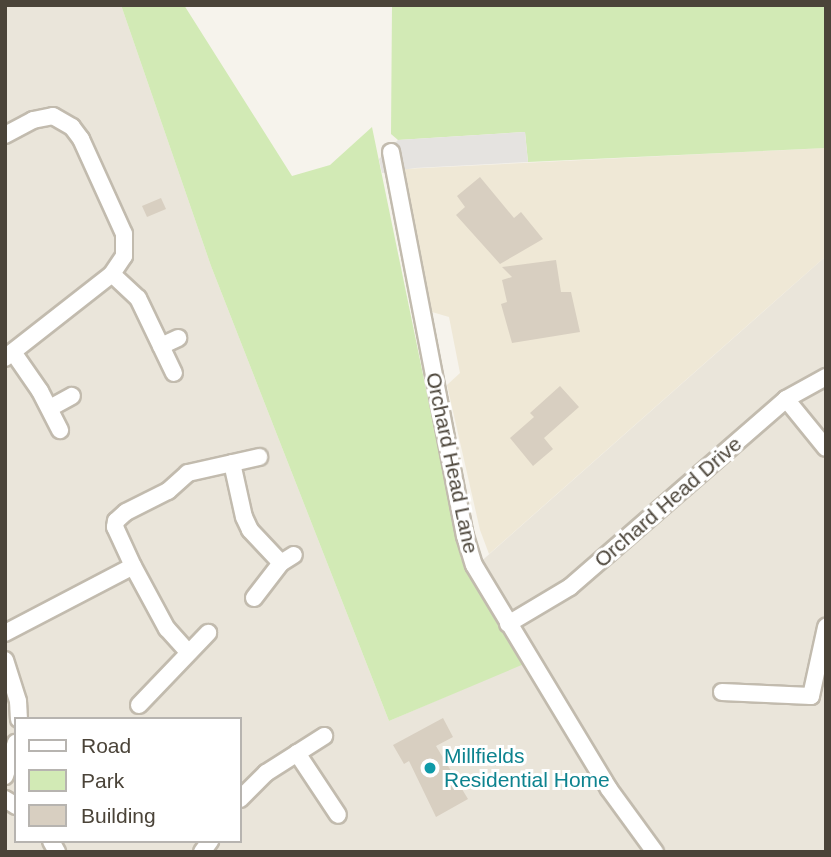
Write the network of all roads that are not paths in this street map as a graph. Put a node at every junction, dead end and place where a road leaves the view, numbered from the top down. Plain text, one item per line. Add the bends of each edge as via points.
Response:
1 (5, 135) edge
2 (391, 152) dead end
3 (112, 274) junction
4 (178, 338) dead end
5 (161, 346) junction
6 (9, 355) edge
7 (174, 373) dead end
8 (826, 377) edge
9 (72, 396) dead end
10 (786, 399) junction
11 (50, 408) junction
12 (60, 430) dead end
13 (826, 448) edge
14 (259, 457) dead end
15 (233, 463) junction
16 (133, 566) junction
17 (254, 598) dead end
18 (508, 624) junction
19 (826, 627) edge
20 (5, 633) edge
21 (208, 633) dead end
22 (188, 652) junction
23 (5, 660) edge
24 (722, 692) dead end
25 (139, 705) dead end
26 (19, 717) edge
27 (324, 736) dead end
28 (14, 749) edge
29 (297, 753) junction
30 (5, 776) edge
31 (242, 797) edge
32 (338, 815) dead end
33 (646, 848) edge

1 - 3 street via 33,120 53,116 72,127 124,234 124,256
2 - 18 street, Orchard Head Lane via 465,536 484,587
3 - 5 street via 138,298
3 - 6 street
4 - 5 street
5 - 7 street
6 - 11 street
8 - 10 street, Orchard Head Drive
9 - 11 street
10 - 13 street
10 - 18 street, Orchard Head Drive via 570,587
11 - 12 street
14 - 15 street
15 - 16 street via 188,473 168,491 118,517 115,527
15 - 17 street via 250,530 287,559
16 - 20 street
16 - 22 street via 167,629
18 - 33 street, Orchard Head Lane
19 - 24 street via 811,696
21 - 22 street
22 - 25 street
23 - 26 street
27 - 29 street
28 - 30 street
29 - 31 street via 266,773
29 - 32 street

